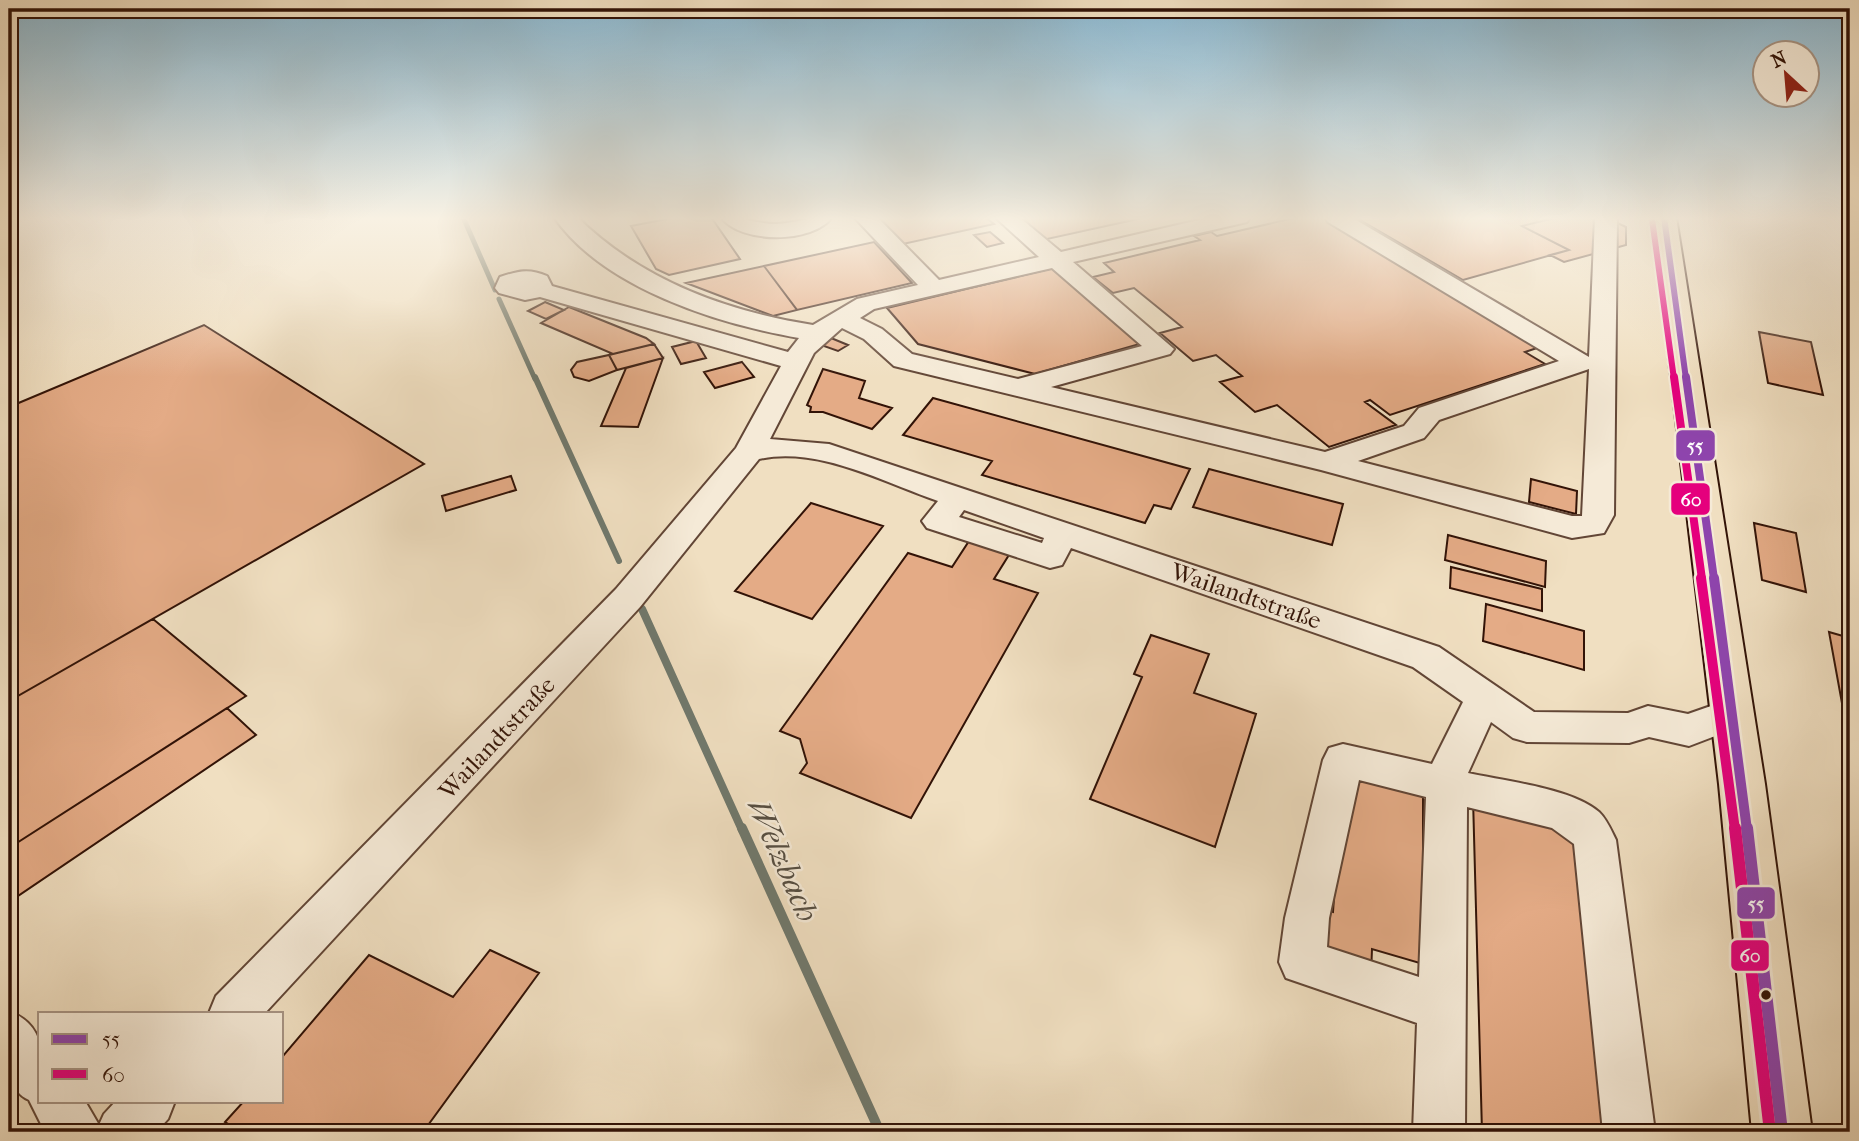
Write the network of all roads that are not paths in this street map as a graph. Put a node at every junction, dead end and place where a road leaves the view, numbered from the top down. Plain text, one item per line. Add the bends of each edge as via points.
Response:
1 (630, 270) edge
2 (917, 270) edge
3 (1011, 270) edge
4 (1068, 270) edge
5 (1425, 270) edge
6 (1600, 270) edge
7 (1671, 270) edge
8 (934, 288) junction
9 (541, 290) dead end
10 (841, 318) junction
11 (817, 333) junction
12 (796, 362) junction
13 (1590, 369) junction
14 (1020, 388) junction
15 (749, 452) junction
16 (1326, 462) junction
17 (1484, 698) junction
18 (1731, 714) junction
19 (1447, 784) junction
20 (1442, 1008) junction
21 (234, 1012) edge
22 (9, 1035) edge
23 (38, 1077) edge
24 (55, 1102) edge
25 (149, 1102) edge
26 (76, 1132) edge
27 (122, 1132) edge
28 (1439, 1132) edge
29 (1629, 1132) edge
30 (1782, 1132) edge

1 - 11 street via 720,311
2 - 8 street
3 - 8 street
4 - 14 street via 1161,349
5 - 13 street
6 - 13 street
7 - 18 main road
8 - 10 street via 866,304
9 - 12 street
10 - 11 street
10 - 14 street via 873,334 903,360
11 - 12 street, Wailandtstraße
12 - 15 street, Wailandtstraße
13 - 16 street via 1429,414 1414,432
13 - 16 street via 1598,515 1593,526 1572,527
14 - 16 street
15 - 17 street, Wailandtstraße via 773,447 819,450 1426,657
15 - 21 street, Wailandtstraße via 619,608
17 - 18 street, Wailandtstraße via 1527,727 1629,728 1648,722 1689,730
17 - 19 street via 1447,775
18 - 30 main road
19 - 20 street
19 - 20 street via 1343,760 1307,918 1302,962
19 - 29 street via 1557,811 1589,827 1595,840
20 - 28 street
22 - 23 street
24 - 26 street
25 - 27 street

